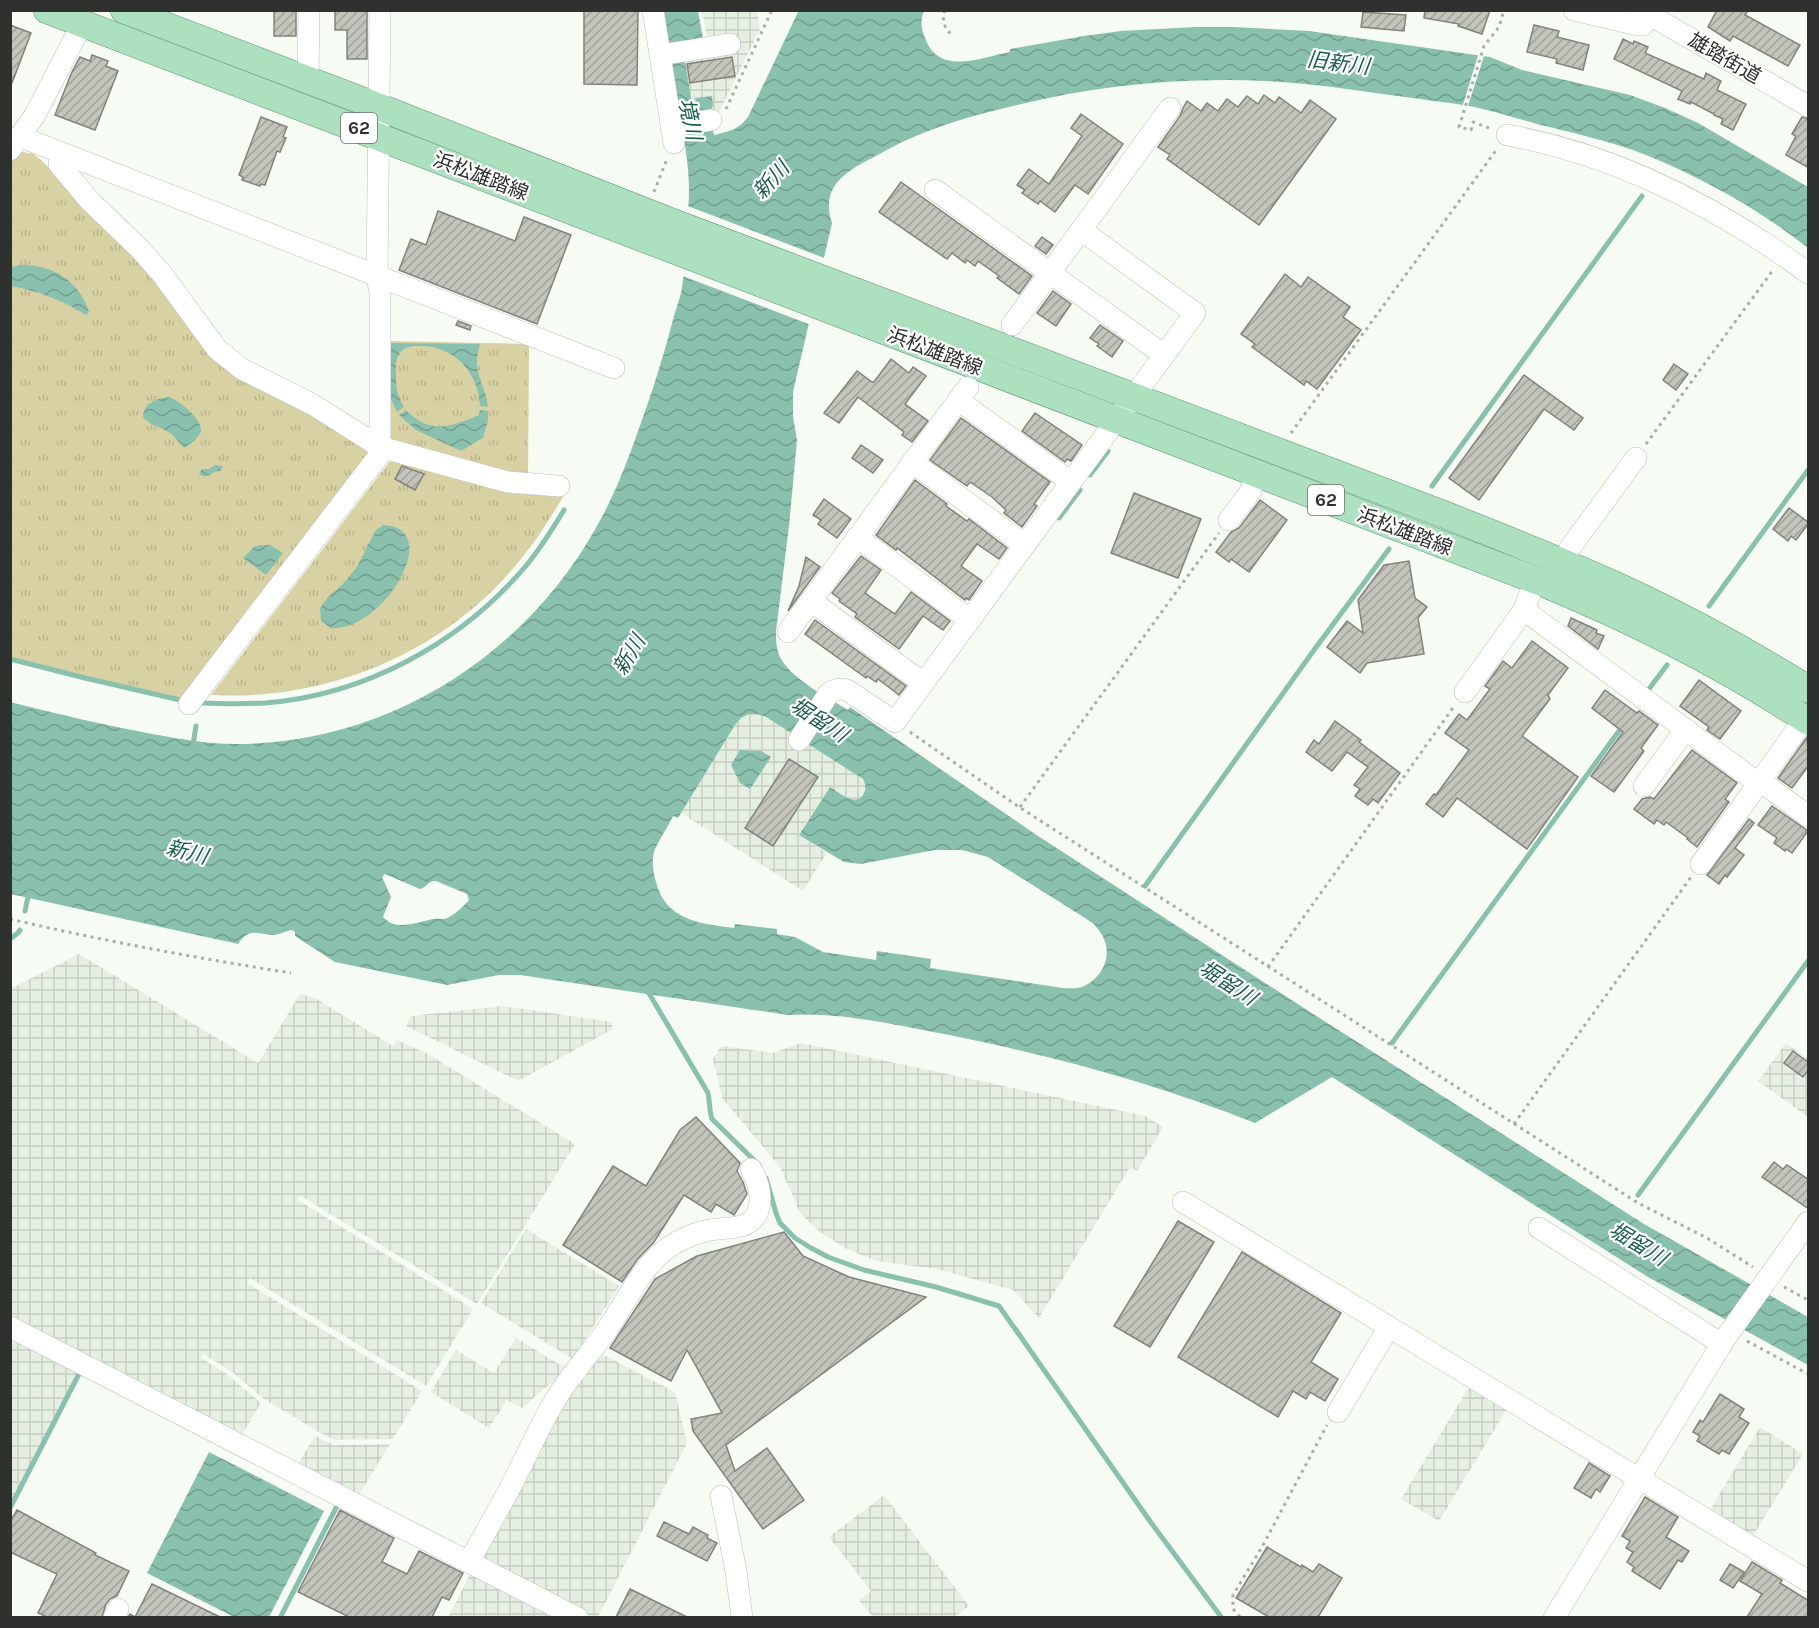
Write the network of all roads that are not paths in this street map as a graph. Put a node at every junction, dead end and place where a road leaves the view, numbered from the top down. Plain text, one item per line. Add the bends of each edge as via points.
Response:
1 (47, 10) edge
2 (124, 10) edge
3 (309, 10) edge
4 (380, 10) edge
5 (652, 10) edge
6 (1574, 10) edge
7 (1646, 13) edge
8 (82, 24) junction
9 (730, 44) dead end
10 (662, 55) junction
11 (308, 80) junction
12 (1809, 106) edge
13 (379, 107) junction
14 (1170, 108) dead end
15 (711, 120) road end
16 (1507, 135) road end
17 (379, 136) junction
18 (16, 144) edge
19 (61, 153) junction
20 (935, 190) dead end
21 (1081, 231) junction
22 (1050, 273) junction
23 (1809, 273) edge
24 (377, 276) junction
25 (1012, 325) dead end
26 (1164, 355) junction
27 (614, 368) dead end
28 (1134, 397) junction
29 (1117, 420) junction
30 (380, 447) junction
31 (1636, 458) road end
32 (912, 462) junction
33 (1257, 474) junction
34 (1071, 482) junction
35 (560, 486) dead end
36 (1229, 520) road end
37 (857, 537) junction
38 (1025, 545) junction
39 (1564, 563) junction
40 (1536, 580) junction
41 (811, 601) junction
42 (1524, 609) junction
43 (970, 620) junction
44 (788, 632) dead end
45 (923, 683) junction
46 (1809, 689) edge
47 (1465, 692) road end
48 (189, 704) dead end
49 (1807, 720) edge
50 (1686, 729) junction
51 (799, 740) dead end
52 (1759, 782) junction
53 (1644, 786) dead end
54 (1809, 816) edge
55 (1701, 864) road end
56 (752, 1168) dead end
57 (1183, 1202) dead end
58 (1809, 1222) edge
59 (1539, 1228) dead end
60 (10, 1327) edge
61 (1389, 1327) junction
62 (1727, 1335) junction
63 (1338, 1412) road end
64 (1640, 1478) junction
65 (721, 1496) dead end
66 (469, 1562) junction
67 (1809, 1581) edge
68 (578, 1617) edge
69 (742, 1617) edge
70 (1554, 1617) edge

1 - 8 main road, 浜松雄踏線 / 62
2 - 11 main road, 浜松雄踏線 / 62
3 - 11 street
4 - 13 street
5 - 10 street
6 - 7 street via 1638,25 1643,25
7 - 12 street, 雄踏街道
8 - 17 main road, 浜松雄踏線 / 62
8 - 18 street
9 - 10 street
10 - 15 street via 675,131
11 - 13 main road, 浜松雄踏線 / 62
13 - 17 street
13 - 28 main road, 浜松雄踏線 / 62
14 - 21 street
16 - 23 street via 1568,149 1636,175 1712,211
17 - 24 street
17 - 29 main road, 浜松雄踏線 / 62
18 - 19 street
19 - 24 street
19 - 30 street via 59,164 155,266 229,360 312,404
20 - 22 street
21 - 22 street
21 - 26 street via 1195,313
22 - 25 street
22 - 26 street
24 - 27 street
24 - 30 street
26 - 28 street
28 - 29 street
28 - 39 main road, 浜松雄踏線 / 62
29 - 33 main road, 浜松雄踏線 / 62
29 - 34 street
30 - 35 street via 483,476
30 - 48 street via 380,454
31 - 39 street via 1570,548
32 - 34 street via 963,393
32 - 37 street
32 - 38 street
33 - 36 street via 1250,492
33 - 40 main road, 浜松雄踏線 / 62
34 - 38 street
37 - 41 street
37 - 43 street
38 - 43 street
39 - 46 main road, 浜松雄踏線 / 62 via 1694,624
40 - 42 street
40 - 49 main road, 浜松雄踏線 / 62 via 1677,644
41 - 44 street
41 - 45 street
42 - 47 street
42 - 50 street
43 - 45 street
45 - 51 street via 895,722 848,690 835,689
49 - 52 street
50 - 52 street
50 - 53 street
52 - 54 street
52 - 55 street
56 - 66 street via 760,1194 753,1220 736,1228 690,1236 652,1262 554,1401
57 - 61 street
58 - 62 street
59 - 62 street
60 - 66 street
61 - 63 street
61 - 64 street
62 - 64 street
64 - 67 street
64 - 70 street
65 - 69 street
66 - 68 street

